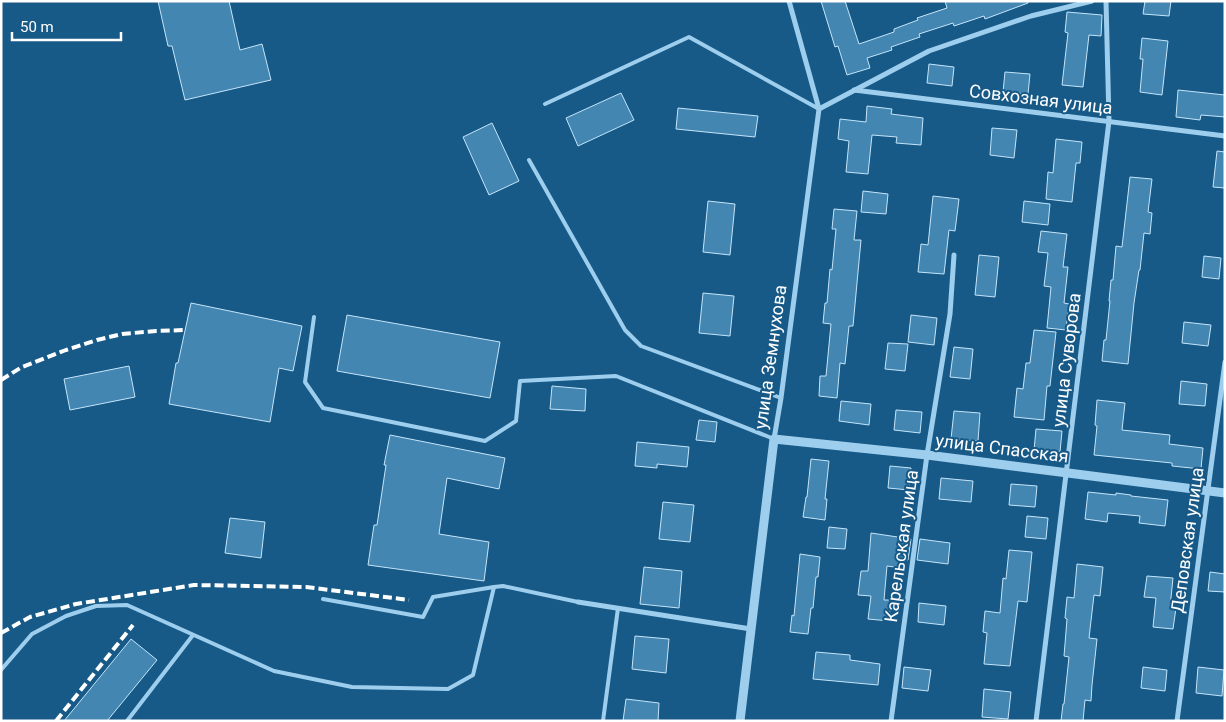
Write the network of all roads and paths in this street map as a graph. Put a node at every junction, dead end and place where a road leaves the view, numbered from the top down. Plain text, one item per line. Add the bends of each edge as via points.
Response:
1 (789, 1) edge
2 (1092, 1) edge
3 (1106, 1) edge
4 (854, 90) junction
5 (545, 104) dead end
6 (819, 108) junction
7 (1110, 121) junction
8 (1225, 136) edge
9 (529, 160) dead end
10 (954, 255) dead end
11 (314, 317) dead end
12 (1225, 362) edge
13 (781, 398) junction
14 (774, 440) junction
15 (927, 455) junction
16 (1066, 473) junction
17 (1207, 491) junction
18 (1225, 493) edge
19 (494, 586) junction
20 (323, 598) dead end
21 (578, 602) joint
22 (618, 608) junction
23 (752, 629) junction
24 (193, 635) junction
25 (1, 670) edge
26 (127, 721) edge
27 (603, 721) edge
28 (740, 721) edge
29 (891, 721) edge
30 (1036, 721) edge
31 (1177, 721) edge

1 - 6 street, улица Земнухова
2 - 4 street via 1030,16 929,51
3 - 7 street, улица Суворова
4 - 6 street
4 - 7 street, Совхозная улица
5 - 6 lane via 689,37
6 - 13 street, улица Земнухова
7 - 8 street, Совхозная улица
7 - 16 street, улица Суворова
9 - 13 lane via 626,330 641,346
10 - 15 street, Карельская улица via 950,314
11 - 14 lane via 306,382 324,408 485,441 516,421 520,381 616,376
12 - 17 street, Деповская улица
13 - 14 street, улица Земнухова
14 - 15 street, улица Спасская
14 - 23 street, улица Земнухова
15 - 16 street, улица Спасская
15 - 29 street, Карельская улица
16 - 17 street, улица Спасская
16 - 30 street, улица Суворова
17 - 18 street, улица Спасская
17 - 31 street, Деповская улица
19 - 20 lane via 433,597 423,617
19 - 21 lane
19 - 24 lane via 473,675 448,689 352,687 274,671
21 - 22 street
22 - 23 street
22 - 27 lane
23 - 28 street, улица Земнухова
24 - 25 lane via 127,605 96,606 66,616 32,634
24 - 26 lane

